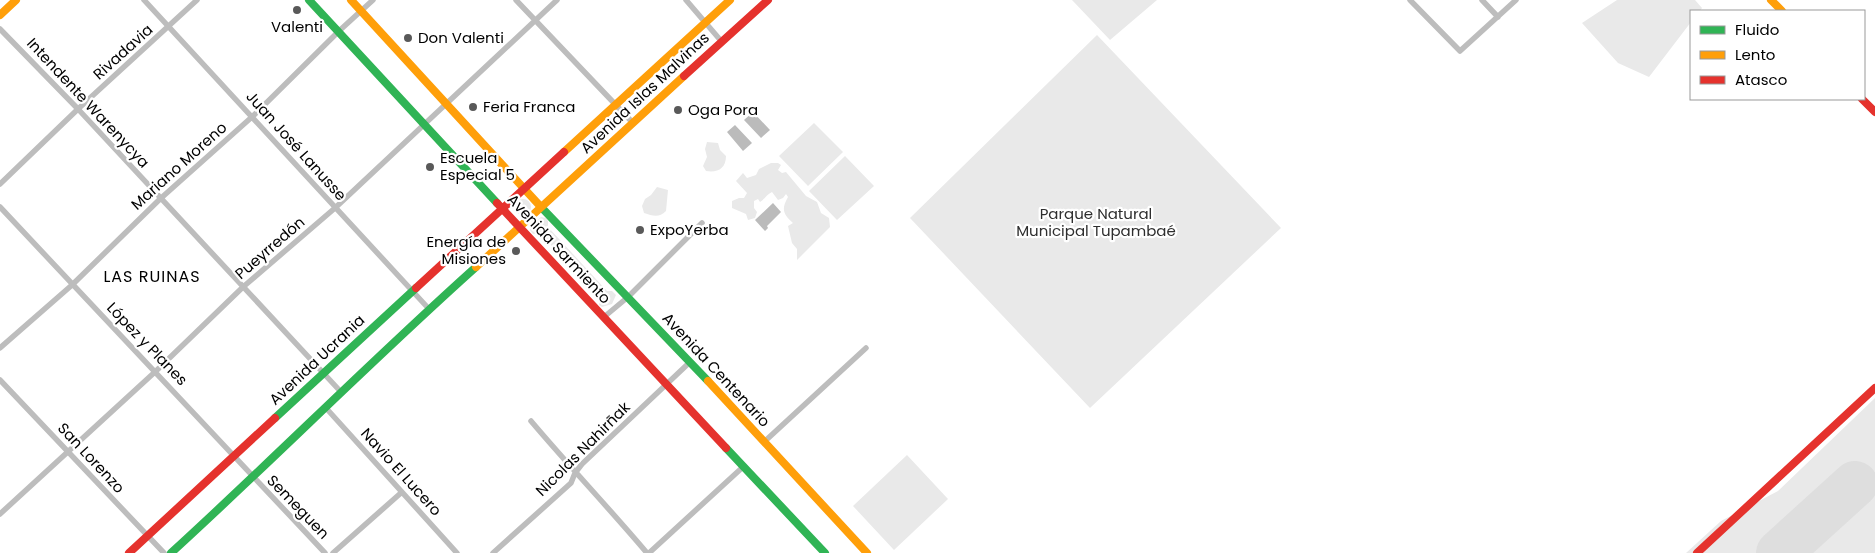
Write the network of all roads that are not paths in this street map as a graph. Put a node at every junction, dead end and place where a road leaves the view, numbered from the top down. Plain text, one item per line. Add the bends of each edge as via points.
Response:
1 (16, 0) edge
2 (144, 0) edge
3 (198, 0) edge
4 (309, 0) edge
5 (351, 0) edge
6 (373, 0) edge
7 (516, 0) edge
8 (557, 0) edge
9 (686, 0) edge
10 (730, 0) edge
11 (768, 0) edge
12 (1410, 0) edge
13 (1482, 0) edge
14 (1516, 0) edge
15 (1771, 0) edge
16 (1781, 10) edge
17 (362, 11) junction
18 (0, 15) edge
19 (1498, 17) junction
20 (536, 20) junction
21 (706, 22) junction
22 (169, 27) junction
23 (0, 29) edge
24 (338, 31) junction
25 (722, 42) junction
26 (1863, 100) edge
27 (446, 102) junction
28 (616, 105) junction
29 (78, 109) junction
30 (1875, 112) edge
31 (253, 116) junction
32 (633, 123) junction
33 (425, 125) junction
34 (0, 184) edge
35 (524, 188) junction
36 (160, 199) junction
37 (0, 207) edge
38 (335, 208) junction
39 (542, 208) junction
40 (502, 209) junction
41 (702, 223) dead end
42 (520, 227) junction
43 (72, 285) junction
44 (243, 287) junction
45 (413, 292) junction
46 (628, 297) junction
47 (429, 309) junction
48 (604, 317) junction
49 (0, 348) edge
50 (866, 348) dead end
51 (690, 362) junction
52 (156, 371) junction
53 (323, 373) junction
54 (0, 380) edge
55 (667, 384) junction
56 (1875, 388) edge
57 (341, 392) junction
58 (326, 408) junction
59 (531, 421) dead end
60 (764, 442) junction
61 (68, 451) junction
62 (234, 456) junction
63 (744, 466) junction
64 (575, 473) junction
65 (253, 478) junction
66 (402, 492) junction
67 (0, 514) edge
68 (148, 536) junction
69 (175, 551) edge
70 (129, 553) edge
71 (164, 553) edge
72 (325, 553) edge
73 (333, 553) edge
74 (457, 553) edge
75 (493, 553) edge
76 (648, 553) edge
77 (825, 553) edge
78 (867, 553) edge
79 (1698, 553) edge

1 - 18 main road
2 - 22 street, Juan José Lanusse
3 - 22 street, Rivadavia
4 - 24 main road, Avenida Sarmiento
5 - 17 main road, Avenida Sarmiento
6 - 17 street, Mariano Moreno
7 - 20 street
8 - 20 street, Pueyrredón
9 - 21 street
10 - 21 main road, Avenida Islas Malvinas
11 - 25 main road, Avenida Islas Malvinas
12 - 19 street via 1460,51
13 - 19 street
14 - 19 street
15 - 16 main road
17 - 24 street, Mariano Moreno
17 - 27 main road, Avenida Sarmiento
20 - 27 street, Pueyrredón
20 - 28 street
21 - 25 street
21 - 28 main road, Avenida Islas Malvinas
22 - 29 street, Rivadavia
22 - 31 street, Juan José Lanusse
23 - 29 street, Intendente Warenycya
24 - 31 street, Mariano Moreno
24 - 33 main road, Avenida Sarmiento
25 - 32 main road, Avenida Islas Malvinas
26 - 30 main road
27 - 33 street, Pueyrredón
27 - 35 main road, Avenida Sarmiento
28 - 32 street
28 - 35 main road, Avenida Islas Malvinas
29 - 34 street, Rivadavia
29 - 36 street, Intendente Warenycya
31 - 36 street, Mariano Moreno
31 - 38 street, Juan José Lanusse
32 - 39 main road, Avenida Islas Malvinas
33 - 38 street, Pueyrredón
33 - 40 main road, Avenida Sarmiento
35 - 39 main road, Avenida Sarmiento
35 - 40 main road, Avenida Ucrania
36 - 43 street, Mariano Moreno
36 - 44 street, Intendente Warenycya
37 - 43 street, López y Planes
38 - 44 street, Pueyrredón
38 - 45 street, Juan José Lanusse
39 - 42 main road
39 - 46 main road, Avenida Centenario
40 - 42 main road, Avenida Sarmiento
40 - 45 main road, Avenida Ucrania
41 - 46 street
42 - 47 main road
42 - 48 main road, Avenida Sarmiento
43 - 49 street, Mariano Moreno
43 - 52 street, López y Planes
44 - 52 street, Pueyrredón
44 - 53 street, Intendente Warenycya
45 - 47 street, Juan José Lanusse
45 - 53 main road, Avenida Ucrania
46 - 48 street
46 - 51 main road, Avenida Centenario
47 - 57 main road
48 - 55 main road, Avenida Sarmiento
50 - 60 street
51 - 55 street, Nicolas Nahirñak
51 - 60 main road, Avenida Centenario
52 - 61 street, Pueyrredón
52 - 62 street, López y Planes
53 - 57 street, Intendente Warenycya
53 - 62 main road, Avenida Ucrania
54 - 61 street, San Lorenzo
55 - 63 main road
55 - 64 street, Nicolas Nahirñak
56 - 79 main road
57 - 58 main road
58 - 65 main road
58 - 66 street, Navio El Lucero
59 - 64 street
60 - 78 main road, Avenida Centenario
61 - 67 street, Pueyrredón
61 - 68 street, San Lorenzo
62 - 65 street, López y Planes
62 - 68 main road, Avenida Ucrania
63 - 76 street
63 - 77 main road
64 - 75 street, Nicolas Nahirñak via 571,483
64 - 76 street
65 - 69 main road
65 - 72 street, Semeguen
66 - 73 street
66 - 74 street, Navio El Lucero
68 - 70 main road, Avenida Ucrania
68 - 71 street, San Lorenzo

